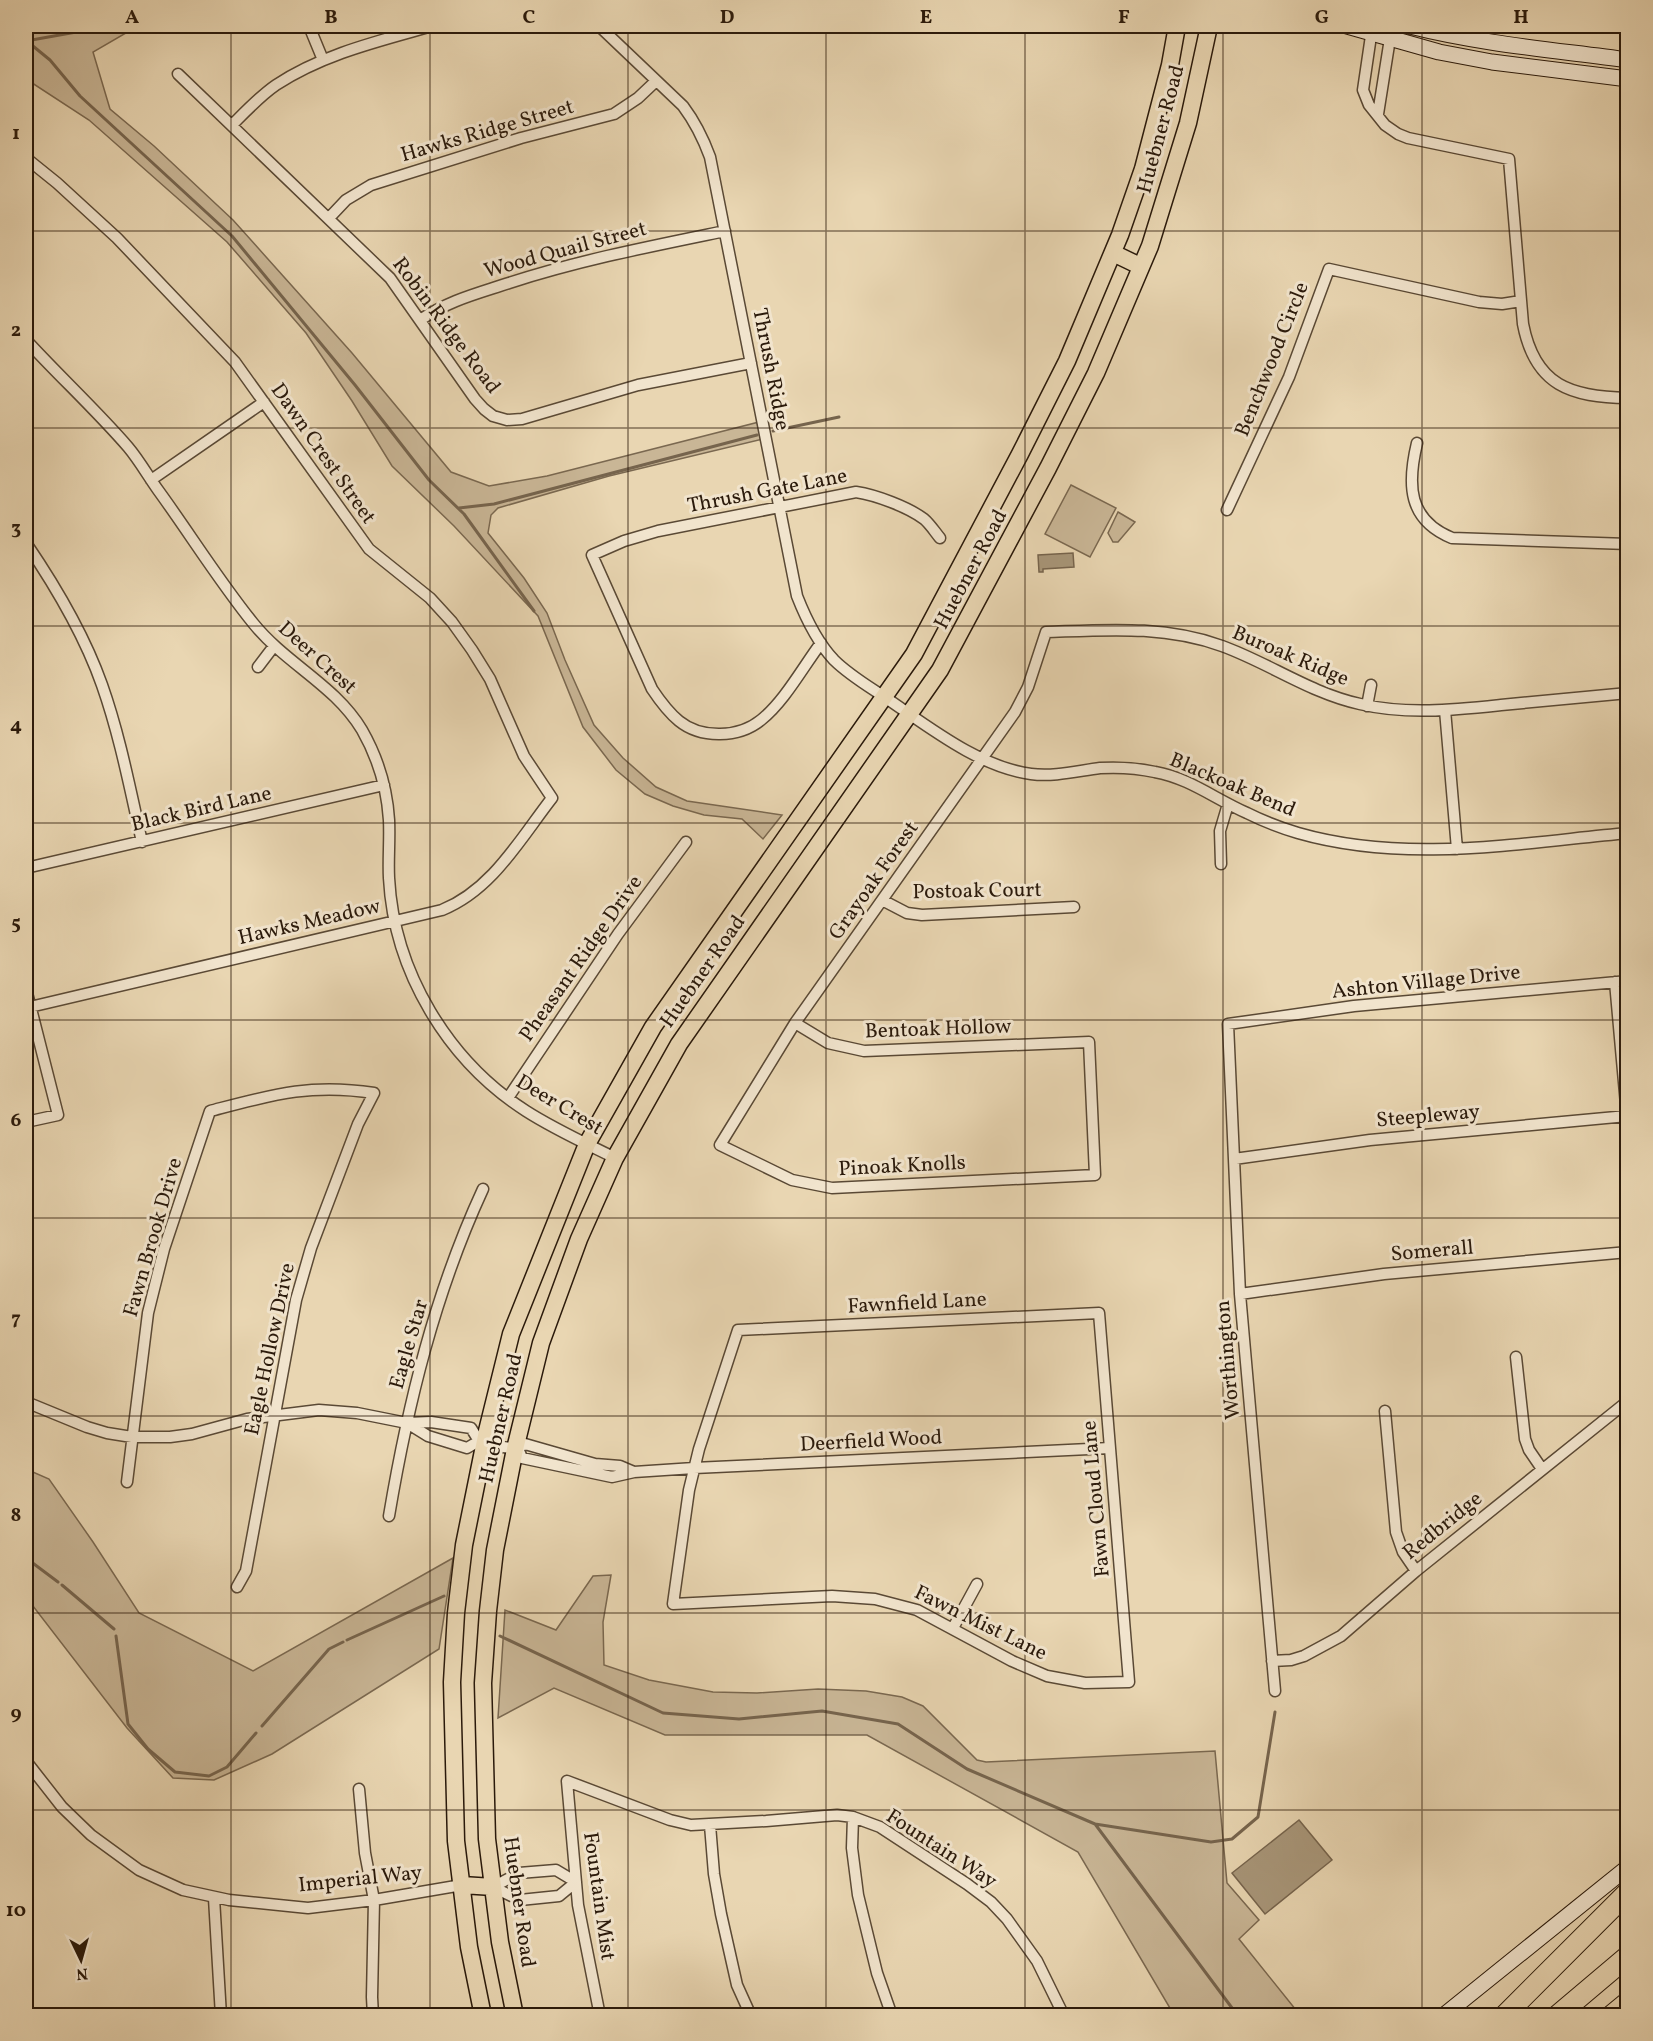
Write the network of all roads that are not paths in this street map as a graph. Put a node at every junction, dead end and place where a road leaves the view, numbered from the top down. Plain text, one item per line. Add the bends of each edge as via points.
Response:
1 (309, 26) edge
2 (432, 26) edge
3 (599, 26) edge
4 (1178, 26) edge
5 (1209, 26) edge
6 (1347, 26) edge
7 (1410, 26) edge
8 (1372, 30) edge
9 (1392, 32) edge
10 (323, 60) junction
11 (1628, 60) edge
12 (178, 74) dead end
13 (1628, 79) edge
14 (656, 81) junction
15 (1364, 83) junction
16 (1383, 88) junction
17 (1378, 114) junction
18 (232, 125) junction
19 (26, 158) edge
20 (329, 218) junction
21 (725, 231) junction
22 (1113, 253) junction
23 (1140, 266) junction
24 (1521, 301) junction
25 (420, 320) junction
26 (26, 340) edge
27 (751, 363) junction
28 (1628, 398) edge
29 (264, 402) junction
30 (1417, 443) dead end
31 (151, 480) junction
32 (780, 506) junction
33 (1227, 510) dead end
34 (939, 538) dead end
35 (26, 543) edge
36 (1628, 544) edge
37 (1046, 632) joint
38 (820, 642) junction
39 (274, 646) junction
40 (258, 668) dead end
41 (1371, 685) dead end
42 (1628, 693) edge
43 (884, 697) junction
44 (1366, 706) junction
45 (1446, 710) junction
46 (910, 714) junction
47 (983, 758) junction
48 (384, 785) junction
49 (552, 798) joint
50 (1228, 804) junction
51 (1628, 833) edge
52 (142, 842) junction
53 (686, 842) dead end
54 (1457, 849) junction
55 (1221, 864) dead end
56 (26, 868) edge
57 (882, 900) junction
58 (1074, 908) dead end
59 (395, 921) junction
60 (1628, 981) edge
61 (1616, 982) junction
62 (26, 989) edge
63 (30, 1007) junction
64 (795, 1023) junction
65 (1228, 1024) joint
66 (508, 1098) junction
67 (210, 1111) joint
68 (26, 1122) edge
69 (1627, 1122) edge
70 (587, 1144) junction
71 (720, 1145) joint
72 (615, 1158) junction
73 (1234, 1159) junction
74 (1095, 1175) joint
75 (483, 1189) dead end
76 (1628, 1252) edge
77 (1240, 1294) junction
78 (1099, 1313) joint
79 (1516, 1357) dead end
80 (1628, 1401) edge
81 (26, 1402) edge
82 (1385, 1411) dead end
83 (275, 1415) junction
84 (407, 1423) junction
85 (132, 1437) junction
86 (482, 1442) junction
87 (516, 1448) junction
88 (1110, 1448) junction
89 (694, 1468) junction
90 (1542, 1469) junction
91 (128, 1482) dead end
92 (389, 1516) dead end
93 (1416, 1571) junction
94 (977, 1584) dead end
95 (237, 1587) dead end
96 (953, 1628) junction
97 (1272, 1661) junction
98 (1129, 1682) joint
99 (1275, 1692) dead end
100 (26, 1761) edge
101 (567, 1781) joint
102 (359, 1789) dead end
103 (854, 1817) junction
104 (710, 1825) junction
105 (1628, 1867) edge
106 (576, 1882) junction
107 (462, 1886) junction
108 (493, 1887) junction
109 (1628, 1892) edge
110 (214, 1898) junction
111 (374, 1900) junction
112 (1628, 1956) edge
113 (1628, 2002) edge
114 (221, 2016) edge
115 (373, 2016) edge
116 (483, 2016) edge
117 (515, 2016) edge
118 (600, 2016) edge
119 (750, 2016) edge
120 (892, 2016) edge
121 (1064, 2016) edge
122 (1443, 2016) edge
123 (1504, 2016) edge
124 (1557, 2016) edge
125 (1611, 2016) edge

1 - 10 street
2 - 10 street
3 - 14 street, Thrush Ridge
4 - 22 main road, Huebner Road via 1143,169
5 - 23 main road, Huebner Road via 1188,123
6 - 8 main road
7 - 11 main road via 1498,43
8 - 9 main road
8 - 15 street
9 - 13 main road via 1439,52
9 - 16 street
10 - 18 street via 274,86
12 - 18 street, Robin Ridge Road
14 - 20 street, Hawks Ridge Street via 614,114 521,138 371,185 346,200
14 - 21 street, Thrush Ridge via 692,117 705,143
15 - 16 street
15 - 17 street via 1369,105
16 - 17 street
17 - 24 street via 1385,124 1408,138 1509,159
18 - 20 street, Robin Ridge Road
19 - 29 street, Dawn Crest Street via 117,238 235,362
20 - 25 street, Robin Ridge Road via 390,278
21 - 25 street, Wood Quail Street via 562,266 448,303
21 - 27 street, Thrush Ridge
22 - 23 main road
22 - 43 main road, Huebner Road via 1067,361 1020,454 914,654
23 - 46 main road, Huebner Road via 1096,374 1043,478 940,670
24 - 28 street via 1532,355 1554,381 1584,396
24 - 33 street, Benchwood Circle via 1479,302 1329,269 1289,377
25 - 27 street, Robin Ridge Road via 475,399 494,416 507,420 638,385
26 - 31 street, Deer Crest via 128,447
27 - 32 street, Thrush Ridge
29 - 31 street
29 - 49 street, Dawn Crest Street via 363,543 430,598 452,622 490,679 524,756
30 - 36 street via 1412,463 1414,501 1421,516 1437,531 1452,538
31 - 39 street, Deer Crest via 252,622
32 - 34 street, Thrush Gate Lane via 841,494 870,494 924,519
32 - 38 street, Thrush Ridge via 797,596
32 - 38 street, Thrush Gate Lane via 642,535 592,555 652,689 680,722 693,729 735,733 761,720
35 - 52 street via 80,631 102,684
37 - 44 street, Buroak Ridge via 1116,629 1187,636 1251,658 1307,687
37 - 47 street, Grayoak Forest via 1028,687
38 - 43 street, Thrush Ridge via 834,660
39 - 40 street
39 - 48 street, Deer Crest via 321,683 348,711 370,744
41 - 44 street
42 - 45 street, Buroak Ridge
43 - 46 street, Thrush Ridge
43 - 70 main road, Huebner Road via 652,1027
44 - 45 street, Buroak Ridge
45 - 54 street
46 - 47 street, Blackoak Bend
46 - 72 main road, Huebner Road via 679,1044
47 - 50 street, Blackoak Bend via 1009,770 1034,774 1119,768 1157,772 1194,784
47 - 57 street, Grayoak Forest
48 - 52 street, Black Bird Lane
48 - 59 street, Deer Crest
49 - 59 street, Hawks Meadow via 474,893 442,910
50 - 54 street, Blackoak Bend via 1296,832 1327,840 1370,848
50 - 55 street via 1220,831
51 - 54 street, Blackoak Bend
52 - 56 street, Black Bird Lane
53 - 66 street, Pheasant Ridge Drive via 618,934
57 - 58 street, Postoak Court via 907,913 922,915
57 - 64 street, Grayoak Forest
59 - 63 street, Hawks Meadow
59 - 66 street, Deer Crest via 409,968 437,1023 477,1071
60 - 61 street, Ashton Village Drive
61 - 65 street, Ashton Village Drive via 1354,1006
61 - 69 street
62 - 63 street
63 - 68 street via 58,1115
64 - 71 street, Grayoak Forest
64 - 74 street, Bentoak Hollow via 828,1043 864,1051 1089,1042
65 - 73 street, Worthington
66 - 70 street, Deer Crest
67 - 83 street, Eagle Hollow Drive via 294,1090 346,1088 374,1093 358,1124 311,1248 296,1300
67 - 85 street, Fawn Brook Drive via 164,1249 148,1313
69 - 73 street, Steepleway via 1370,1140
70 - 72 street, Deer Crest
70 - 86 main road, Huebner Road via 511,1334
71 - 74 street, Pinoak Knolls via 792,1180 831,1188
72 - 87 main road, Huebner Road via 579,1239 541,1343
73 - 77 street, Worthington
75 - 84 street, Eagle Star via 462,1234 428,1336
76 - 77 street, Somerall via 1384,1274
77 - 97 street, Worthington
78 - 88 street, Fawn Cloud Lane
78 - 89 street, Fawnfield Lane via 738,1330
79 - 90 street via 1525,1439
80 - 90 street, Redbridge
81 - 85 street via 87,1427
82 - 93 street via 1396,1532
83 - 84 street via 327,1411
83 - 85 street via 192,1434
83 - 95 street, Eagle Hollow Drive via 246,1570
84 - 86 street via 428,1436 467,1448
84 - 86 street via 471,1428
84 - 92 street, Eagle Star
85 - 91 street, Fawn Brook Drive
86 - 87 street
86 - 107 main road, Huebner Road via 464,1545 452,1682 456,1841
87 - 89 street, Deerfield Wood via 522,1458 604,1477
87 - 108 main road, Huebner Road via 495,1550 483,1683 487,1839
88 - 89 street, Deerfield Wood
88 - 98 street, Fawn Cloud Lane
89 - 96 street, Fawn Mist Lane via 673,1604 854,1596 897,1604
90 - 93 street, Redbridge
93 - 97 street, Redbridge via 1341,1636 1291,1660
94 - 96 street
96 - 98 street, Fawn Mist Lane via 1047,1676 1085,1683
97 - 99 street, Worthington
100 - 110 street, Imperial Way via 62,1807 118,1857 160,1881
101 - 104 street, Fountain Way via 670,1820
101 - 106 street, Fountain Mist
102 - 111 street
103 - 104 street, Fountain Way via 828,1815
103 - 120 street via 852,1848 858,1895 876,1972
103 - 121 street, Fountain Way via 880,1827 991,1902 1025,1941
104 - 119 street via 721,1914 737,1985
105 - 122 main road
106 - 108 street via 556,1870 519,1873
106 - 108 street via 559,1896 520,1900
106 - 118 street, Fountain Mist
107 - 108 main road
107 - 111 street, Imperial Way
107 - 116 main road, Huebner Road
108 - 117 main road, Huebner Road
109 - 123 highway
110 - 111 street, Imperial Way via 309,1908
110 - 114 street
111 - 115 street
112 - 124 highway
113 - 125 highway

